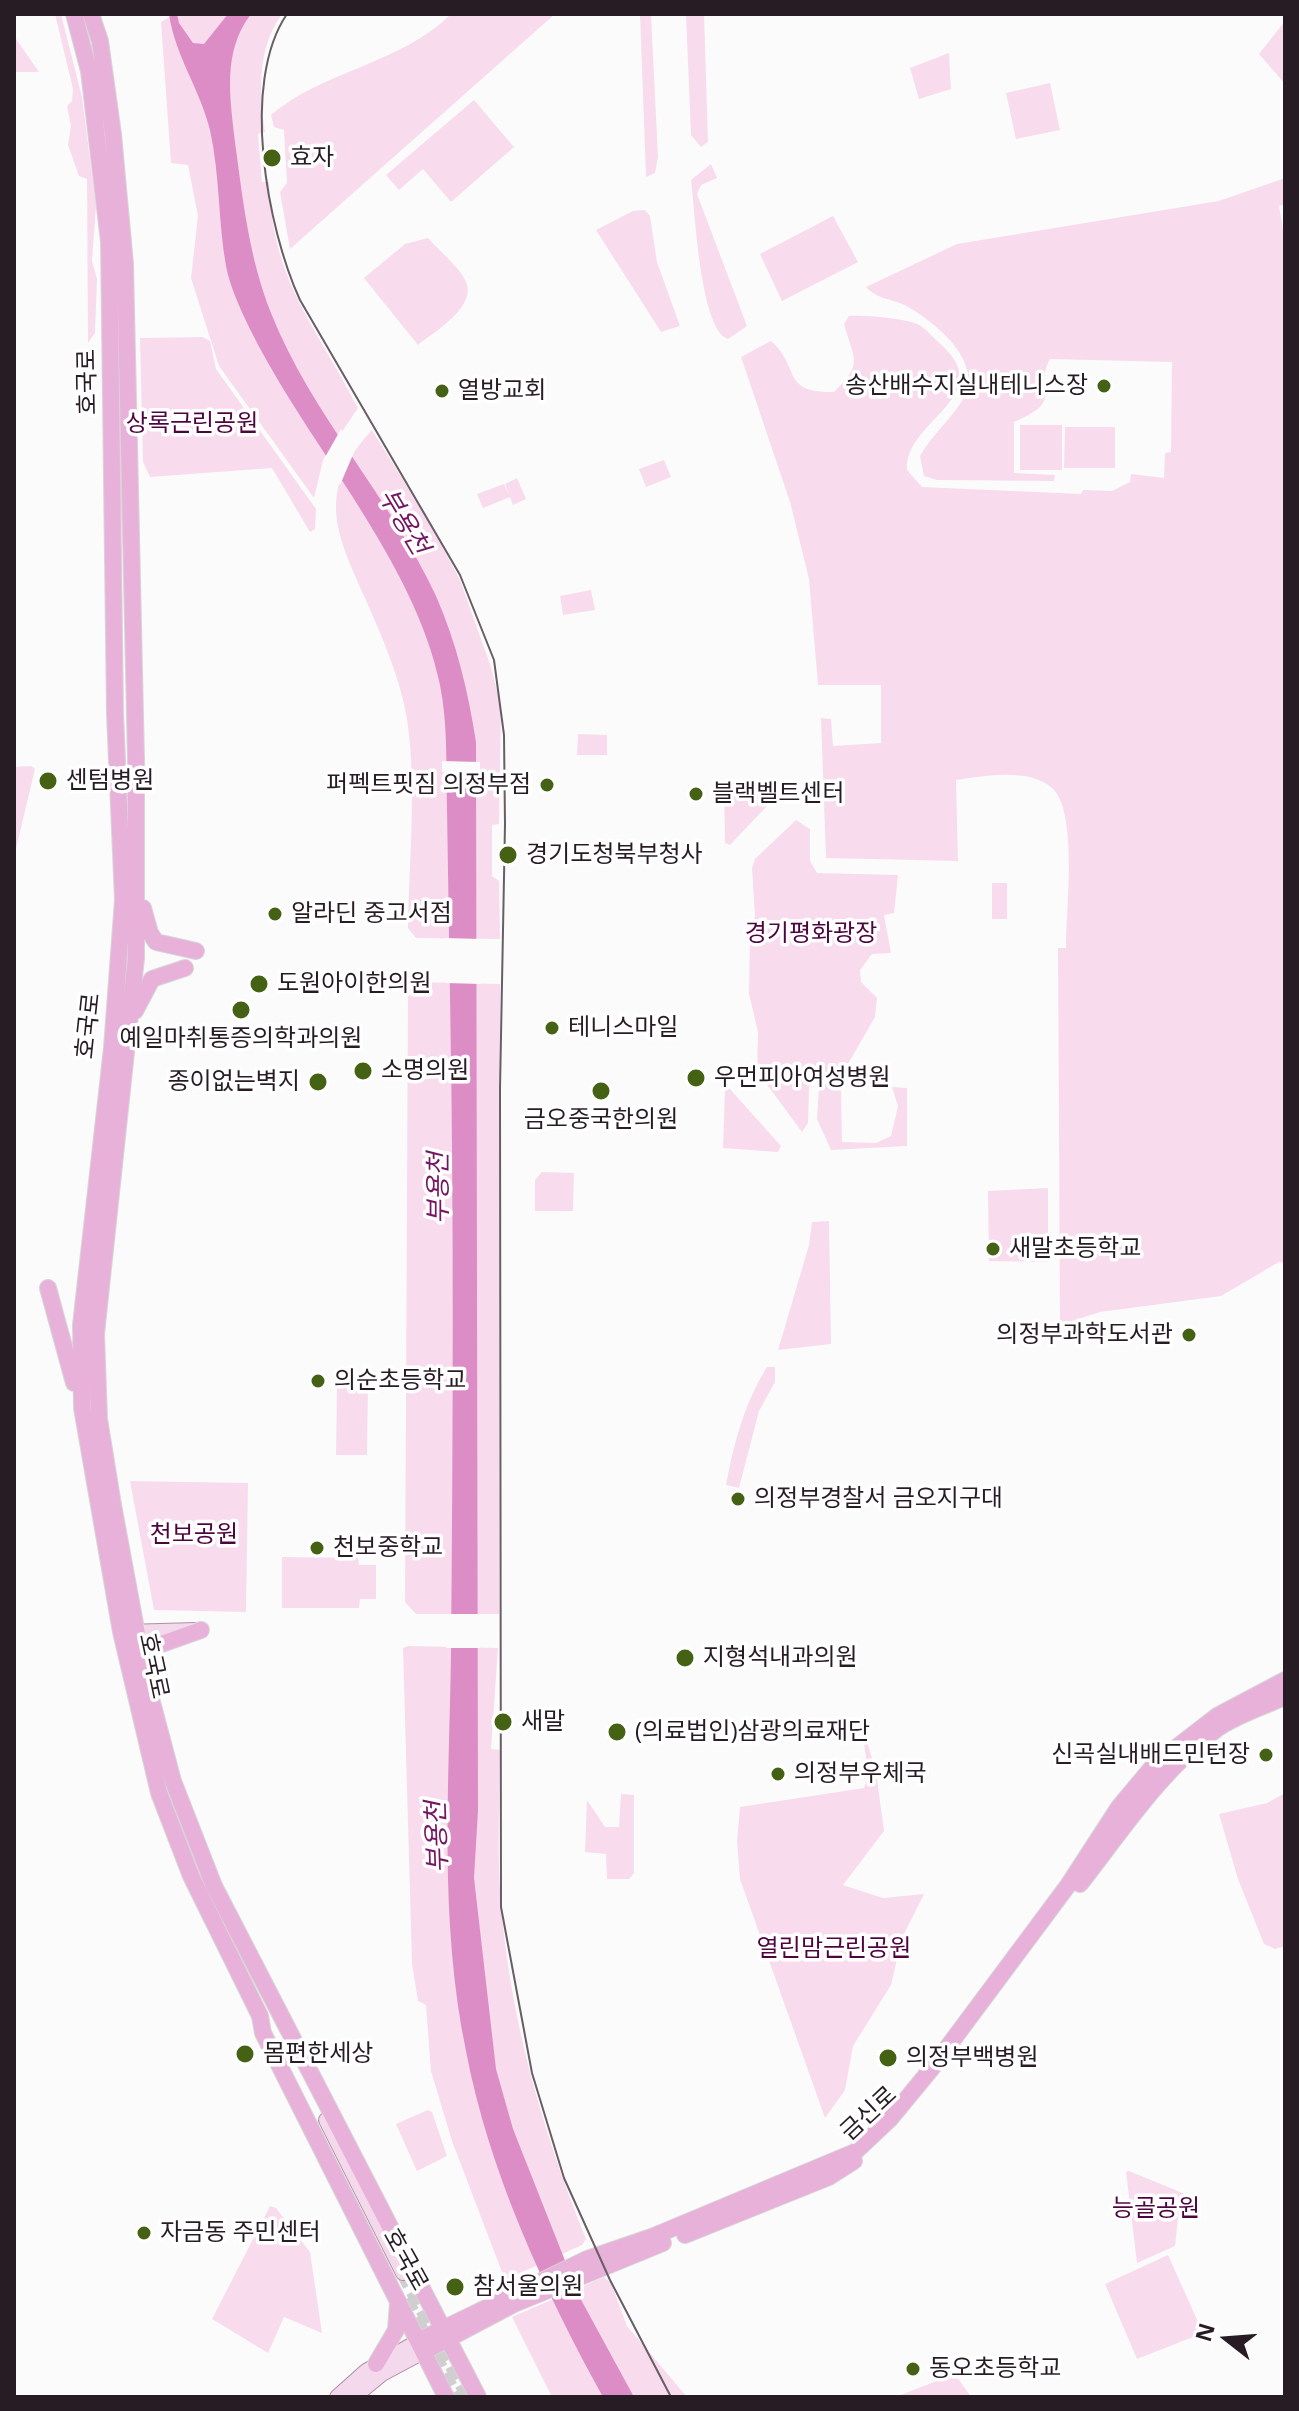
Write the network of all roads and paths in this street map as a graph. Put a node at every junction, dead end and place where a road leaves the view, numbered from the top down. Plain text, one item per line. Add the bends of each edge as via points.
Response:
1 (74, 14) edge
2 (91, 14) edge
3 (138, 897) junction
4 (196, 951) dead end
5 (185, 968) dead end
6 (136, 1008) junction
7 (128, 1023) junction
8 (115, 1143) junction
9 (86, 1267) junction
10 (53, 1297) junction
11 (80, 1336) junction
12 (96, 1381) junction
13 (82, 1408) junction
14 (201, 1630) joint
15 (128, 1631) junction
16 (1285, 1680) edge
17 (1285, 1697) edge
18 (161, 1733) junction
19 (266, 2010) junction
20 (589, 2264) junction
21 (398, 2278) junction
22 (422, 2288) junction
23 (507, 2299) junction
24 (445, 2334) junction
25 (422, 2346) junction
26 (376, 2364) junction
27 (337, 2397) edge
28 (354, 2397) edge
29 (446, 2397) edge
30 (453, 2397) edge
31 (478, 2397) edge

1 - 9 main road, 호국로 via 89,71 109,242 115,728 123,900
2 - 3 main road, 호국로 via 113,134 125,264
3 - 4 main road, 호국로 via 156,942
3 - 7 main road, 호국로
5 - 6 main road via 152,979
6 - 7 main road
6 - 8 main road via 131,1100
7 - 8 main road, 호국로
8 - 12 main road, 호국로
9 - 10 main road via 74,1299 60,1302
9 - 11 main road, 호국로
10 - 11 main road
10 - 13 main road via 48,1288
11 - 12 main road
11 - 13 main road, 호국로
12 - 15 main road, 호국로
13 - 15 main road, 호국로
14 - 15 street
14 - 18 main road via 161,1642 153,1652
15 - 18 main road, 호국로
15 - 19 main road, 호국로 via 150,1763 171,1826
16 - 20 main road, 금신로 via 1217,1716 1155,1764 932,2068 855,2152
17 - 20 main road, 금신로 via 1221,1726 1146,1797 941,2074 871,2149 829,2177
18 - 19 main road, 호국로 via 173,1781
19 - 21 main road, 호국로 via 263,2033
19 - 21 main road, 호국로 via 286,2021
20 - 23 main road
21 - 22 main road, 호국로
21 - 25 main road, 호국로
21 - 26 main road via 400,2317
22 - 23 main road via 454,2311
22 - 24 main road, 호국로
23 - 24 main road
24 - 25 main road
24 - 31 main road, 호국로
25 - 26 street
25 - 28 street
25 - 29 main road, 호국로
26 - 27 street
30 - 31 main road via 466,2389

